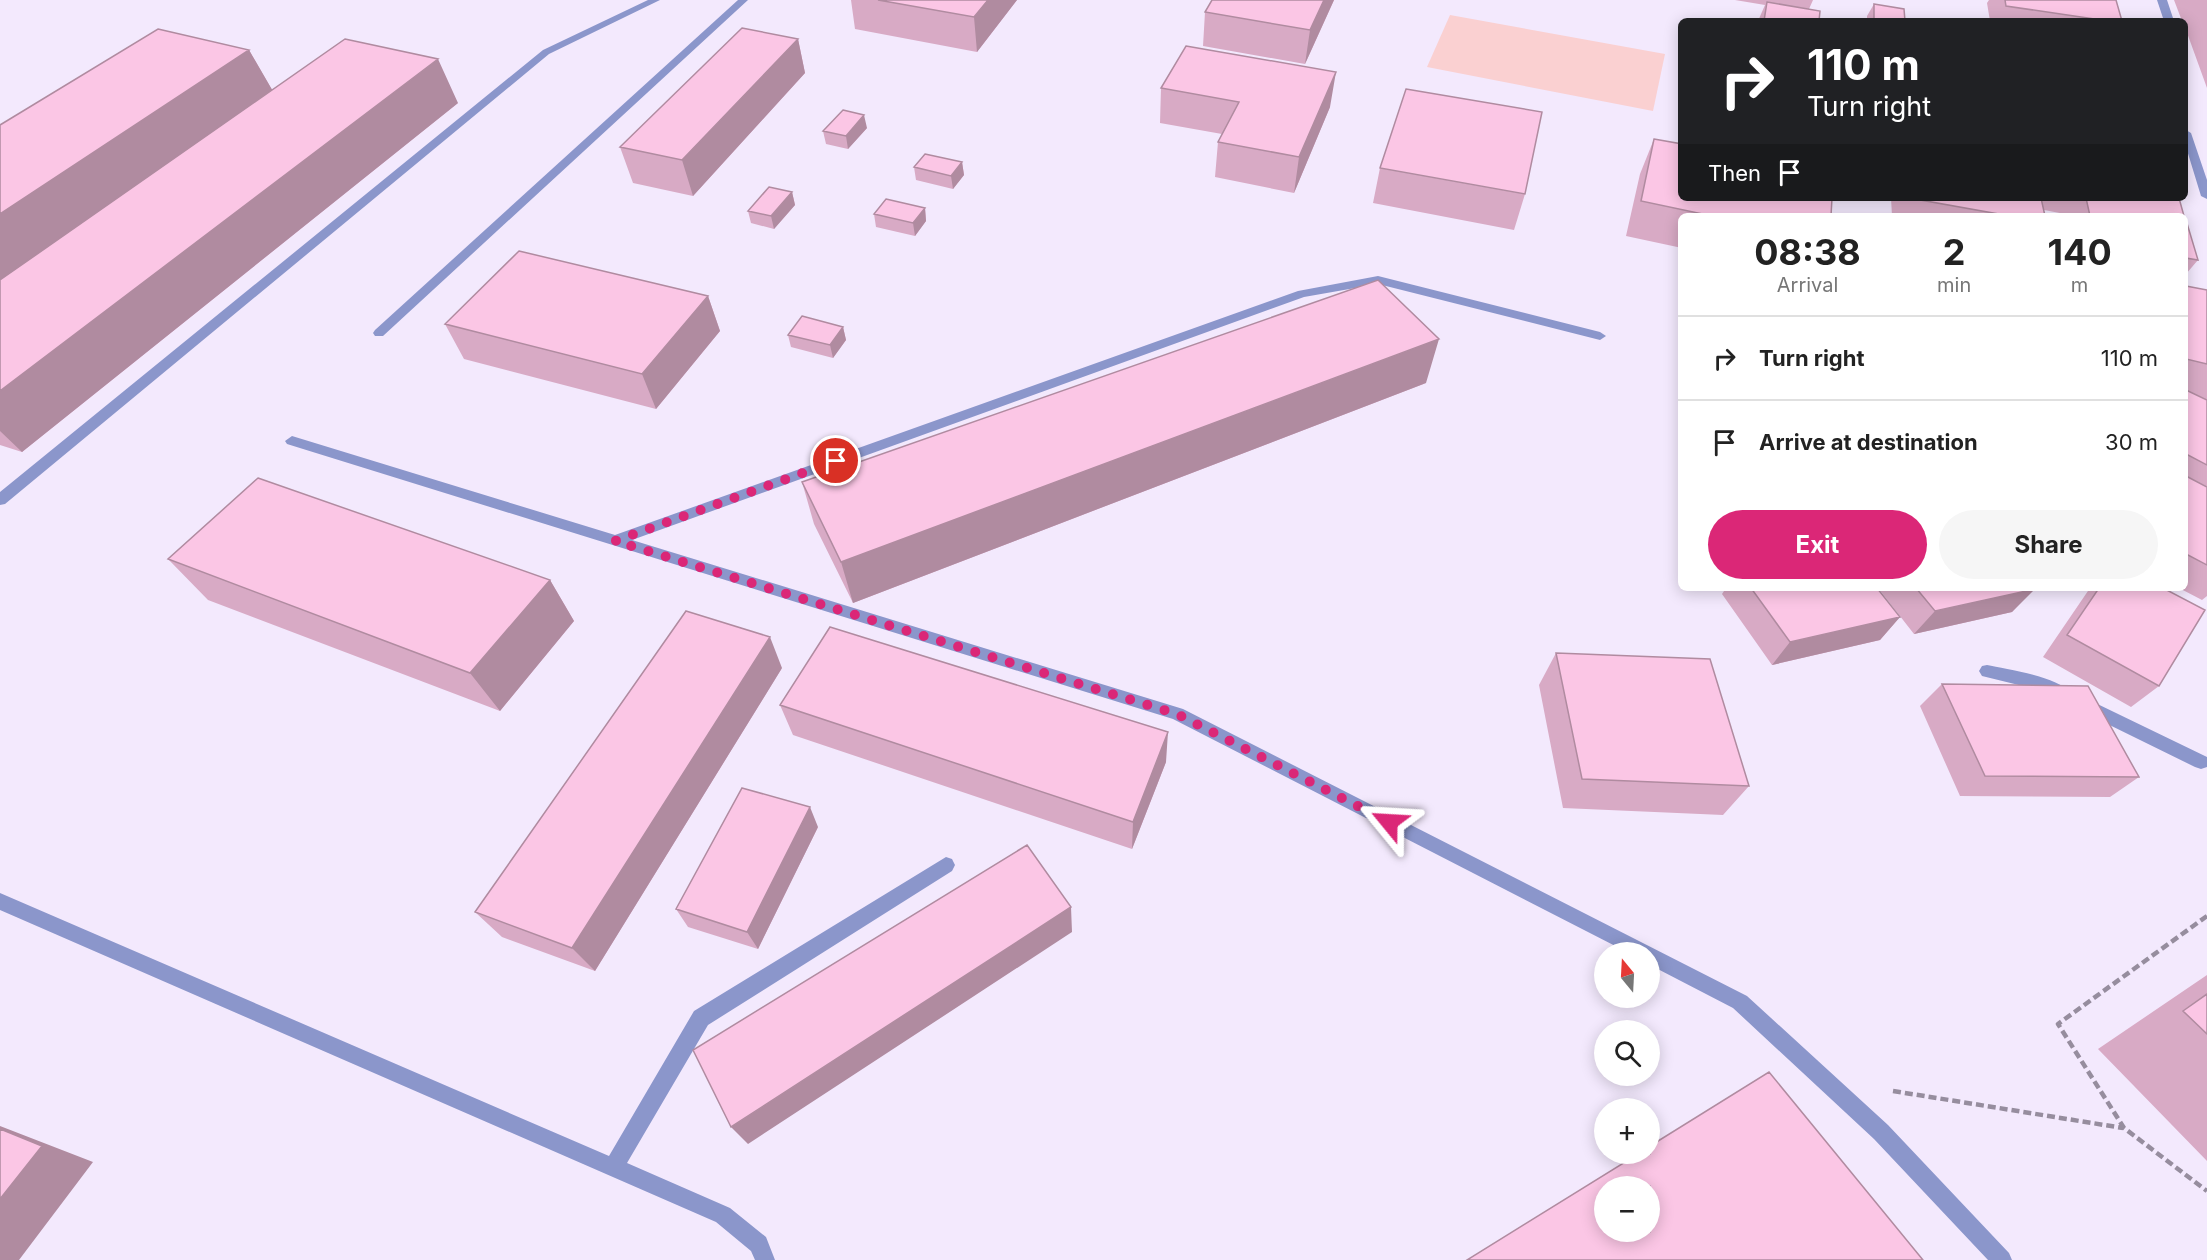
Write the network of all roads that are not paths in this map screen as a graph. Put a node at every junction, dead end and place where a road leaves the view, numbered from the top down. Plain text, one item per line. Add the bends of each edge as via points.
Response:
1 (655, 0) edge
2 (743, 0) edge
3 (2162, 0) edge
4 (2168, 18) edge
5 (2188, 139) edge
6 (2207, 196) edge
7 (379, 333) dead end
8 (1600, 336) dead end
9 (292, 441) dead end
10 (0, 500) edge
11 (615, 541) junction
12 (1987, 671) dead end
13 (2205, 759) edge
14 (946, 865) dead end
15 (0, 901) edge
16 (1624, 942) edge
17 (1660, 961) edge
18 (614, 1167) junction
19 (765, 1260) edge
20 (2002, 1260) edge

1 - 10 lane via 546,52
2 - 7 lane
3 - 4 lane
5 - 6 lane
8 - 11 lane via 1378,280 1302,294
9 - 11 lane
11 - 16 lane via 1177,714
12 - 13 lane via 2042,684
14 - 18 lane via 701,1018
15 - 18 lane
17 - 20 lane via 1740,1002 1881,1132
18 - 19 lane via 723,1215 759,1244

